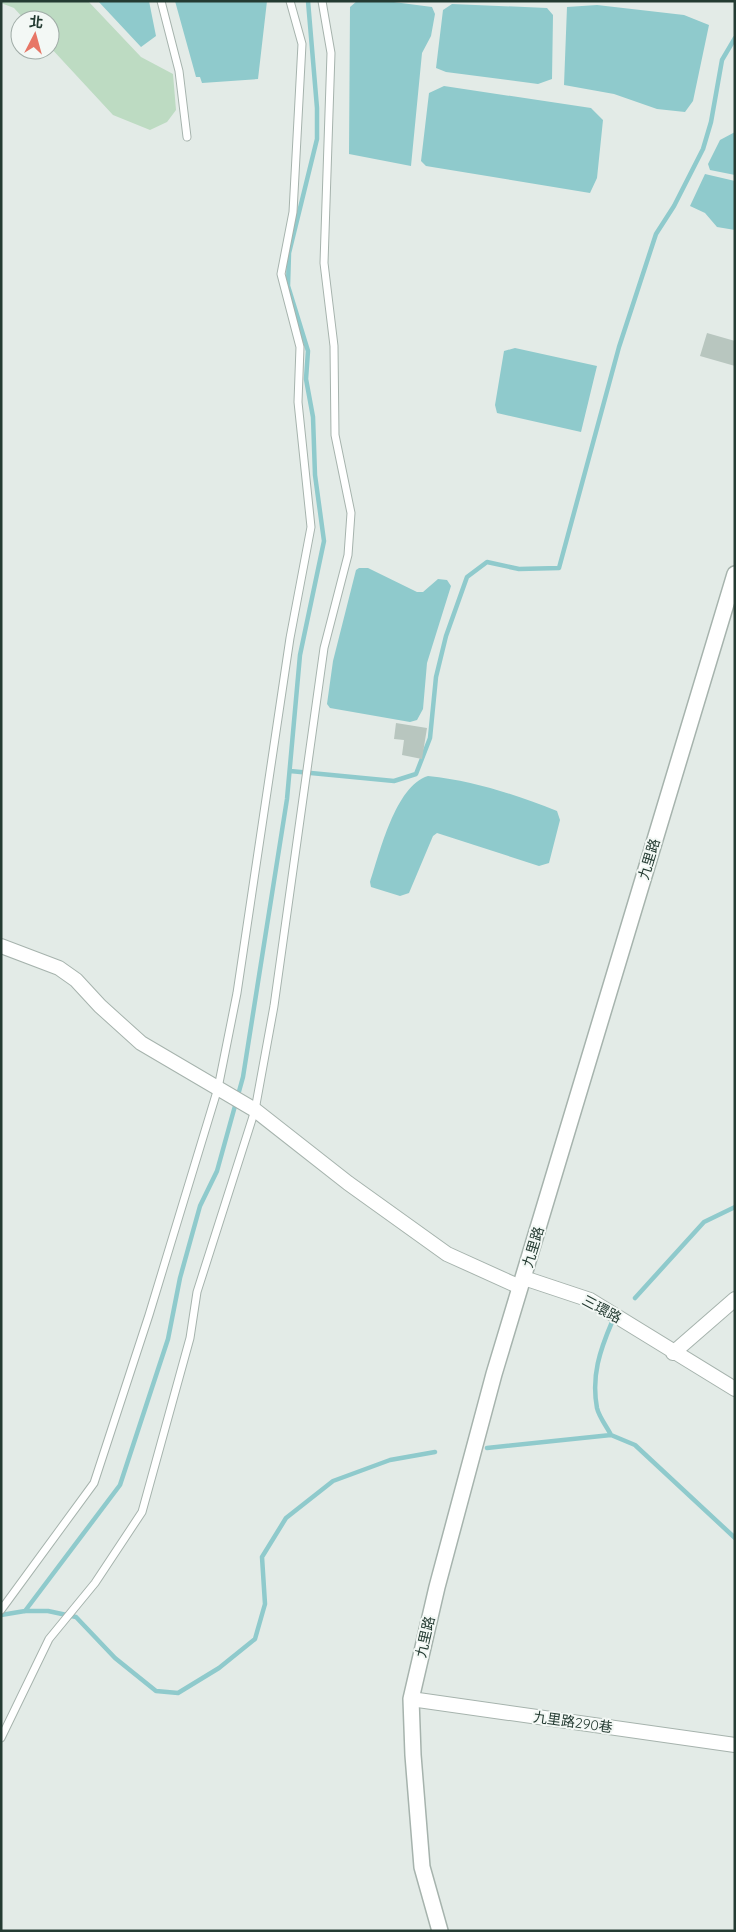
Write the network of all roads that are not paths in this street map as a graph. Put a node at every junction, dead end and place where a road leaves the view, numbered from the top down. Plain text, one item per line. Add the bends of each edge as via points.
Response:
1 (161, 1) edge
2 (290, 1) edge
3 (322, 1) edge
4 (187, 137) dead end
5 (735, 574) edge
6 (731, 601) edge
7 (1, 946) edge
8 (218, 1088) junction
9 (255, 1110) junction
10 (522, 1282) junction
11 (735, 1299) edge
12 (673, 1353) junction
13 (735, 1389) edge
14 (1, 1610) edge
15 (411, 1699) junction
16 (1, 1738) edge
17 (735, 1745) edge
18 (440, 1931) edge

1 - 4 lane via 178,71
2 - 8 lane via 302,44 293,212 281,274 300,347 298,402 311,527 290,638 237,993
3 - 9 lane via 332,53 324,263 334,346 335,435 351,513 348,555 324,648 274,1006
5 - 6 street, 九里路
6 - 10 street, 九里路
7 - 8 street, 三環路 via 59,968 76,980 141,1043
8 - 9 street, 三環路
8 - 14 lane via 94,1483
9 - 10 street, 三環路 via 340,1178 447,1254
9 - 16 lane via 197,1292 190,1338 142,1512 95,1583 49,1639
10 - 12 street, 三環路 via 590,1300
10 - 15 street, 九里路 via 437,1587
11 - 12 street
12 - 13 street, 三環路
15 - 17 street, 九里路290巷
15 - 18 street, 九里路 via 422,1867

